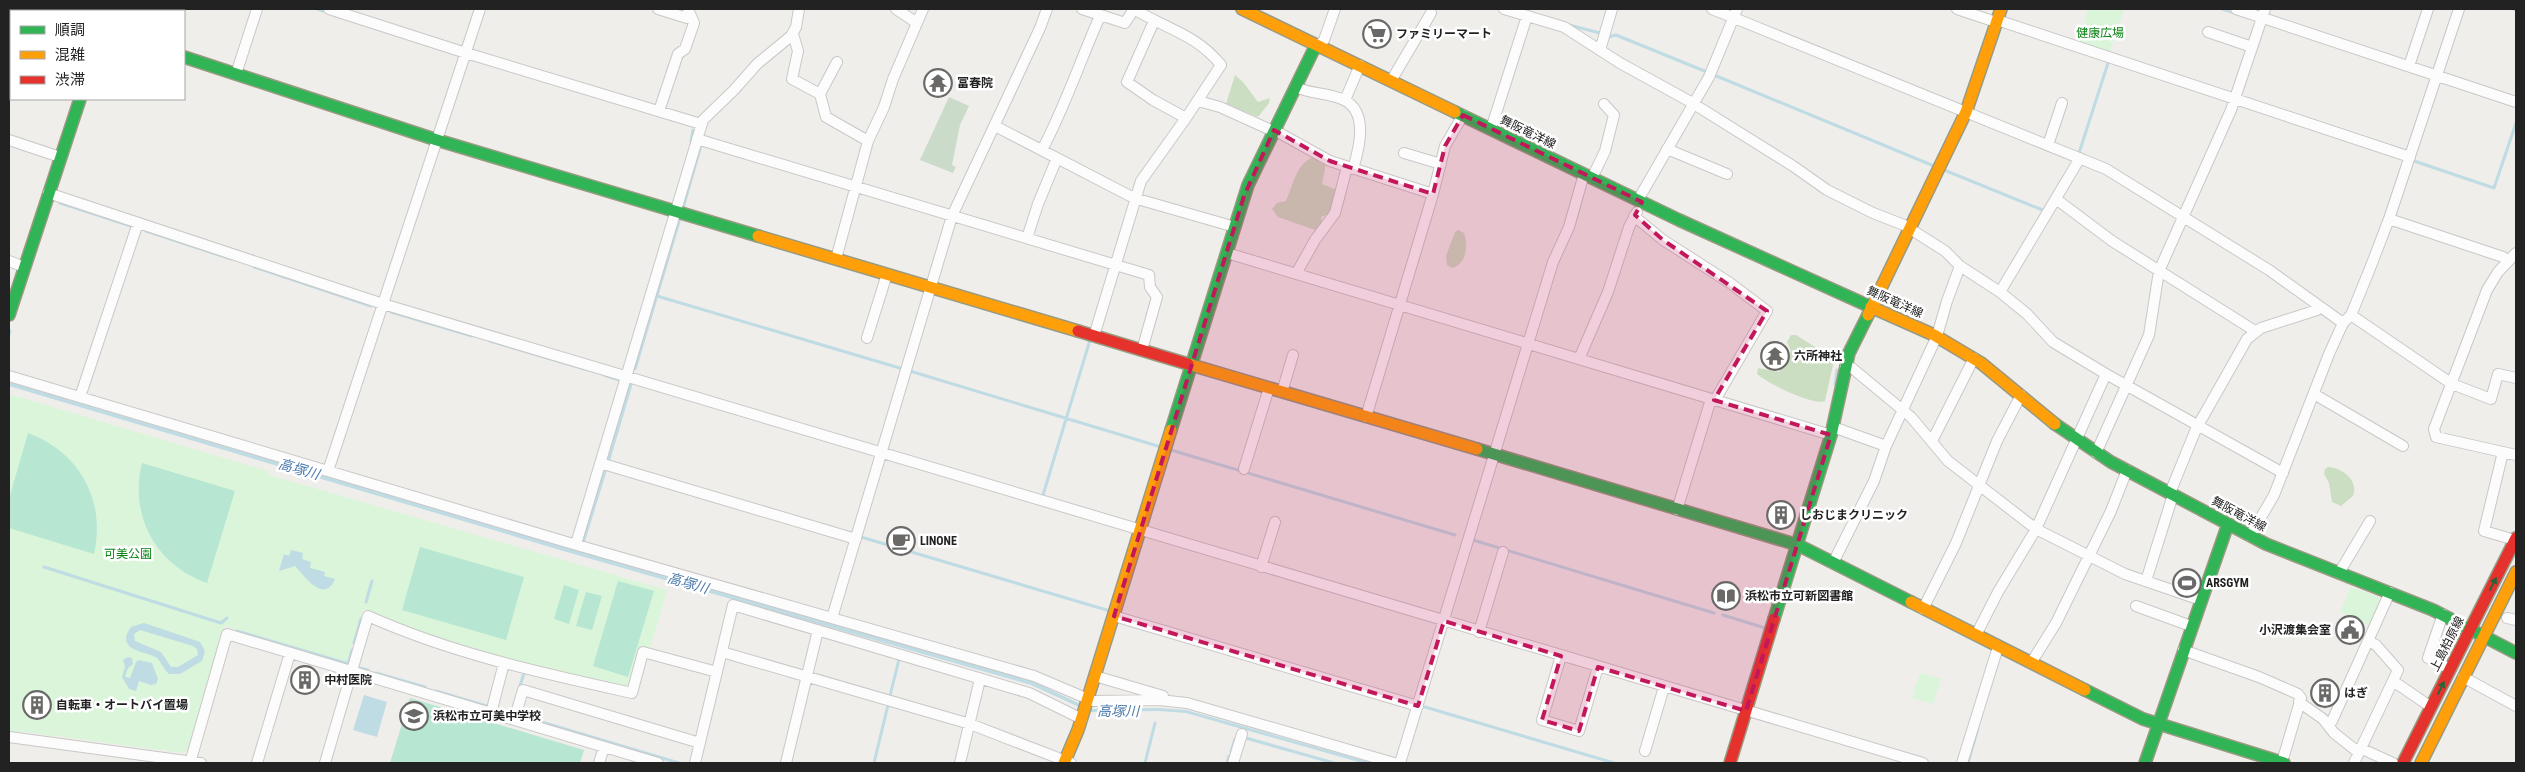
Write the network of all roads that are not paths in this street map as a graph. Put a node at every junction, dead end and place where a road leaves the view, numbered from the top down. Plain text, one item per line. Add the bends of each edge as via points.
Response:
1 (257, 9) edge
2 (329, 9) edge
3 (480, 9) edge
4 (658, 9) edge
5 (799, 9) edge
6 (896, 9) edge
7 (924, 9) edge
8 (1047, 9) edge
9 (1082, 9) edge
10 (1242, 9) edge
11 (1335, 9) edge
12 (1504, 9) edge
13 (1612, 9) edge
14 (1712, 9) edge
15 (1958, 9) edge
16 (2236, 9) edge
17 (2428, 9) edge
18 (2459, 9) edge
19 (1431, 12) dead end
20 (689, 13) edge
21 (1735, 13) edge
22 (2263, 13) edge
23 (1100, 16) junction
24 (1527, 16) junction
25 (1998, 17) edge
26 (1154, 21) junction
27 (917, 23) junction
28 (2208, 32) dead end
29 (793, 34) junction
30 (1318, 46) junction
31 (2252, 47) junction
32 (1600, 50) junction
33 (466, 53) junction
34 (185, 57) edge
35 (837, 62) dead end
36 (1360, 66) junction
37 (2408, 66) junction
38 (236, 74) junction
39 (2437, 75) junction
40 (1391, 80) junction
41 (1295, 87) junction
42 (820, 94) junction
43 (2235, 99) junction
44 (80, 100) edge
45 (1345, 100) junction
46 (1198, 101) junction
47 (2516, 102) edge
48 (2062, 103) dead end
49 (1604, 104) dead end
50 (1693, 104) junction
51 (659, 111) junction
52 (1966, 112) junction
53 (1463, 115) junction
54 (1186, 118) junction
55 (701, 124) junction
56 (995, 126) junction
57 (1491, 129) junction
58 (1274, 130) junction
59 (697, 139) junction
60 (9, 140) edge
61 (437, 140) junction
62 (868, 141) junction
63 (2048, 145) junction
64 (1667, 149) junction
65 (1042, 150) junction
66 (1404, 153) dead end
67 (60, 157) junction
68 (2410, 157) junction
69 (1057, 158) junction
70 (2080, 158) junction
71 (1441, 164) junction
72 (1350, 168) junction
73 (1727, 174) dead end
74 (1588, 176) junction
75 (855, 187) junction
76 (48, 193) junction
77 (1433, 194) junction
78 (1134, 198) junction
79 (2056, 200) junction
80 (1640, 201) junction
81 (676, 211) junction
82 (952, 216) junction
83 (1634, 216) junction
84 (2184, 218) junction
85 (2389, 219) junction
86 (138, 223) junction
87 (1235, 228) junction
88 (1910, 229) junction
89 (1027, 238) junction
90 (1227, 253) junction
91 (2516, 254) edge
92 (836, 259) junction
93 (9, 261) edge
94 (2507, 261) junction
95 (1115, 264) junction
96 (24, 266) junction
97 (1960, 266) junction
98 (2159, 271) junction
99 (887, 274) junction
100 (1296, 274) junction
101 (931, 287) junction
102 (2000, 292) junction
103 (383, 304) junction
104 (1400, 305) junction
105 (1870, 306) junction
106 (2320, 307) junction
107 (9, 315) edge
108 (2347, 319) junction
109 (2255, 332) junction
110 (1094, 336) junction
111 (1937, 336) junction
112 (867, 338) dead end
113 (1528, 344) junction
114 (1142, 350) junction
115 (1293, 354) dead end
116 (1974, 358) junction
117 (1579, 359) junction
118 (1192, 365) junction
119 (1845, 367) junction
120 (2106, 374) junction
121 (9, 376) edge
122 (626, 376) junction
123 (2516, 378) edge
124 (2452, 384) junction
125 (2127, 386) junction
126 (1269, 388) junction
127 (1282, 392) junction
128 (2314, 394) junction
129 (2021, 396) junction
130 (80, 397) junction
131 (1713, 399) junction
132 (1904, 410) junction
133 (1366, 417) junction
134 (2198, 425) junction
135 (1832, 431) junction
136 (2077, 440) junction
137 (1932, 441) junction
138 (1886, 446) junction
139 (2402, 446) dead end
140 (882, 452) junction
141 (2503, 452) junction
142 (2096, 453) junction
143 (2516, 455) edge
144 (1494, 456) junction
145 (600, 463) junction
146 (1244, 469) dead end
147 (2127, 470) junction
148 (328, 471) junction
149 (2283, 473) junction
150 (1981, 486) junction
151 (2172, 494) junction
152 (1677, 510) junction
153 (2370, 521) dead end
154 (1275, 522) dead end
155 (2228, 524) junction
156 (2036, 529) junction
157 (1140, 530) junction
158 (2250, 536) junction
159 (856, 539) junction
160 (2516, 539) edge
161 (576, 544) junction
162 (1798, 545) junction
163 (1503, 552) dead end
164 (2088, 557) junction
165 (1833, 564) junction
166 (1261, 567) junction
167 (2516, 572) edge
168 (2339, 573) junction
169 (2146, 581) junction
170 (2390, 592) junction
171 (2201, 600) junction
172 (2136, 606) dead end
173 (1923, 609) junction
174 (2443, 614) junction
175 (1114, 616) junction
176 (832, 618) junction
177 (1444, 622) junction
178 (2192, 626) junction
179 (2471, 628) junction
180 (818, 630) junction
181 (1479, 632) junction
182 (2484, 635) junction
183 (1976, 636) junction
184 (2368, 641) junction
185 (1998, 647) junction
186 (2183, 650) junction
187 (722, 652) junction
188 (290, 653) junction
189 (2516, 653) edge
190 (1561, 656) junction
191 (504, 663) junction
192 (2031, 663) junction
193 (1598, 667) junction
194 (2450, 669) junction
195 (353, 672) junction
196 (717, 672) junction
197 (1095, 676) junction
198 (807, 677) junction
199 (2463, 677) junction
200 (980, 679) junction
201 (2393, 681) junction
202 (1664, 687) junction
203 (1087, 701) junction
204 (1173, 701) junction
205 (2300, 702) junction
206 (1418, 706) junction
207 (2516, 706) edge
208 (2431, 708) junction
209 (1746, 711) junction
210 (490, 713) junction
211 (1082, 717) junction
212 (514, 720) junction
213 (970, 724) junction
214 (2328, 724) junction
215 (2158, 725) junction
216 (1242, 734) dead end
217 (9, 737) edge
218 (700, 743) junction
219 (604, 747) junction
220 (2359, 750) junction
221 (1645, 751) dead end
222 (190, 762) edge
223 (1067, 762) edge
224 (201, 763) edge
225 (256, 763) edge
226 (325, 763) edge
227 (599, 763) edge
228 (658, 763) edge
229 (695, 763) edge
230 (786, 763) edge
231 (960, 763) edge
232 (1232, 763) edge
233 (1394, 763) edge
234 (1400, 763) edge
235 (1730, 763) edge
236 (1923, 763) edge
237 (1962, 763) edge
238 (2145, 763) edge
239 (2283, 763) edge
240 (2354, 763) edge
241 (2393, 763) edge
242 (2403, 763) edge
243 (2420, 763) edge

1 - 38 street
2 - 33 street
3 - 33 street
4 - 20 street via 687,18
5 - 29 street
6 - 27 street
7 - 27 street
8 - 56 street
9 - 23 street
10 - 30 street, 舞阪竜洋線
11 - 30 street via 1324,40
12 - 24 street
13 - 32 street
14 - 21 street
15 - 25 street
16 - 22 street
17 - 37 street
18 - 39 street
19 - 40 street
20 - 51 street via 694,23 685,48 678,54
21 - 50 street via 1709,77
21 - 52 street
22 - 31 street
22 - 37 street
23 - 26 street via 1124,23 1134,9
23 - 65 street via 1075,72 1061,114
24 - 32 street via 1564,27
24 - 57 street
25 - 43 street
25 - 52 street
26 - 46 street via 1188,36 1221,65
26 - 54 street via 1127,82
27 - 62 street
28 - 31 street
29 - 42 street via 798,51 792,79
29 - 55 street via 757,64
30 - 36 street, 舞阪竜洋線
30 - 41 street via 1312,51
31 - 43 street
32 - 50 street
33 - 51 street
33 - 61 street
34 - 38 street
35 - 42 street
36 - 40 street, 舞阪竜洋線
36 - 45 street
37 - 39 street
38 - 61 street
39 - 47 street
39 - 68 street
40 - 53 street, 舞阪竜洋線
41 - 45 street
41 - 58 street
42 - 62 street via 826,117
43 - 68 street
43 - 84 street
44 - 67 street
45 - 72 street via 1357,113 1361,126
46 - 54 street
46 - 58 street
48 - 63 street
49 - 74 street via 1614,115 1605,151
50 - 64 street
50 - 88 street via 1827,190
51 - 55 street
52 - 63 street
52 - 88 street
53 - 57 street, 舞阪竜洋線
53 - 71 street via 1445,146
54 - 78 street via 1145,173
55 - 59 street
56 - 65 street
56 - 82 street
57 - 74 street, 舞阪竜洋線
58 - 72 street via 1330,162
58 - 87 street via 1248,185
59 - 75 street
59 - 81 street
60 - 67 street
61 - 81 street
61 - 103 street
62 - 75 street
63 - 70 street
64 - 73 street
64 - 80 street
65 - 69 street
66 - 71 street
67 - 76 street
68 - 85 street
69 - 78 street
69 - 89 street
70 - 79 street
70 - 84 street via 2114,174
71 - 77 street
72 - 77 street
72 - 100 street via 1335,213
74 - 80 street, 舞阪竜洋線
74 - 113 street via 1553,262
75 - 82 street
75 - 92 street
76 - 86 street
76 - 96 street
77 - 104 street
78 - 87 street
78 - 95 street
79 - 98 street
79 - 102 street
80 - 83 street
80 - 105 street, 舞阪竜洋線
81 - 92 street
81 - 122 street
82 - 89 street
82 - 101 street
83 - 117 street via 1608,292
83 - 131 street via 1663,240 1730,282 1767,311
84 - 98 street
84 - 106 street via 2269,270
85 - 94 street
85 - 108 street
86 - 103 street
86 - 130 street
87 - 90 street
88 - 97 street via 1945,251
88 - 105 street
89 - 95 street
90 - 100 street
90 - 118 street
91 - 94 street
92 - 99 street
93 - 96 street
94 - 124 street via 2488,290
95 - 110 street
95 - 114 street via 1149,275 1156,297
96 - 107 street
97 - 102 street
97 - 111 street via 1946,300
98 - 109 street
98 - 125 street via 2151,327
99 - 101 street
99 - 112 street
100 - 104 street
101 - 110 street
101 - 140 street
102 - 120 street via 2028,314 2053,342
103 - 122 street
103 - 148 street
104 - 113 street
104 - 133 street
105 - 111 street, 舞阪竜洋線
105 - 119 street
106 - 108 street
106 - 109 street
108 - 124 street
108 - 128 street
109 - 134 street via 2247,339
110 - 114 street
111 - 116 street, 舞阪竜洋線
111 - 132 street
113 - 117 street
113 - 144 street
114 - 118 street
115 - 127 street
116 - 129 street, 舞阪竜洋線
116 - 137 street
117 - 131 street
118 - 126 street
118 - 157 street
119 - 132 street via 1852,368
119 - 135 street
120 - 125 street
120 - 136 street
121 - 130 street
122 - 140 street
122 - 145 street
123 - 124 street via 2498,374 2491,399
124 - 141 street via 2434,430 2436,436
125 - 134 street
125 - 142 street
126 - 127 street
126 - 146 street
127 - 133 street
128 - 139 street
128 - 149 street
129 - 136 street, 舞阪竜洋線
129 - 150 street via 1997,441
130 - 148 street
131 - 135 street
131 - 152 street
132 - 137 street
132 - 138 street
133 - 144 street
134 - 149 street
134 - 151 street
135 - 138 street
135 - 162 street
136 - 142 street, 舞阪竜洋線
136 - 156 street
137 - 150 street via 1948,461
138 - 165 street via 1874,481
140 - 157 street
140 - 159 street
141 - 143 street
141 - 160 street via 2484,531
142 - 147 street, 舞阪竜洋線
144 - 152 street
144 - 177 street
145 - 159 street
145 - 161 street
147 - 151 street, 舞阪竜洋線
147 - 164 street
148 - 161 street
149 - 158 street
150 - 156 street
150 - 173 street
151 - 155 street, 舞阪竜洋線
151 - 169 street
152 - 162 street
153 - 168 street
154 - 166 street
155 - 158 street, 舞阪竜洋線
155 - 171 street
156 - 164 street
156 - 183 street
157 - 166 street
157 - 175 street
158 - 168 street, 舞阪竜洋線
159 - 176 street
179 -> 160 street, 上島柏原線
161 - 176 street
162 - 165 street
162 - 209 street
163 - 181 street
164 - 169 street
164 - 192 street via 2052,631
165 - 173 street
166 - 177 street
167 - 182 street
168 - 170 street, 舞阪竜洋線
169 - 171 street
170 - 174 street, 舞阪竜洋線
170 - 184 street
171 - 178 street
172 - 178 street
173 - 183 street
174 - 179 street, 舞阪竜洋線
174 - 194 street via 2428,658
175 - 197 street
175 - 206 street
176 - 203 street via 1034,676
177 - 181 street
177 - 206 street
178 - 186 street
179 - 182 street, 舞阪竜洋線
179 - 194 street, 上島柏原線
180 - 187 street via 733,605
180 - 198 street
180 - 200 street
181 - 190 street
182 - 189 street, 舞阪竜洋線
182 - 199 street
183 - 185 street
184 - 201 street via 2376,644 2398,670
184 - 214 street
185 - 192 street
185 - 237 street
186 - 205 street via 2295,692 2301,698
186 - 215 street
187 - 196 street
187 - 198 street
188 - 195 street
188 - 222 street via 227,634
188 - 225 street
190 - 193 street
190 - 193 street via 1542,720 1579,731
191 - 195 street via 429,642 368,616
191 - 196 street via 632,692 643,652
191 - 210 street
192 - 215 street
193 - 202 street
208 -> 194 street, 上島柏原線
195 - 210 street
195 - 226 street
196 - 218 street
197 - 203 street
197 - 204 street
198 - 213 street
198 - 230 street
199 - 207 street
199 - 243 street
200 - 211 street via 1034,695
200 - 213 street
201 - 208 street
201 - 220 street
202 - 209 street
202 - 221 street
203 - 204 street
203 - 211 street
204 - 233 street
205 - 214 street
205 - 239 street
206 - 234 street
208 - 242 street, 上島柏原線
209 - 235 street
209 - 236 street
210 - 212 street
211 - 223 street
212 - 218 street via 523,690
212 - 219 street
213 - 223 street
213 - 231 street
214 - 220 street via 2351,748
215 - 238 street
215 - 239 street
216 - 232 street
217 - 222 street
218 - 229 street
219 - 227 street
219 - 228 street
220 - 240 street
220 - 241 street
222 - 224 street

